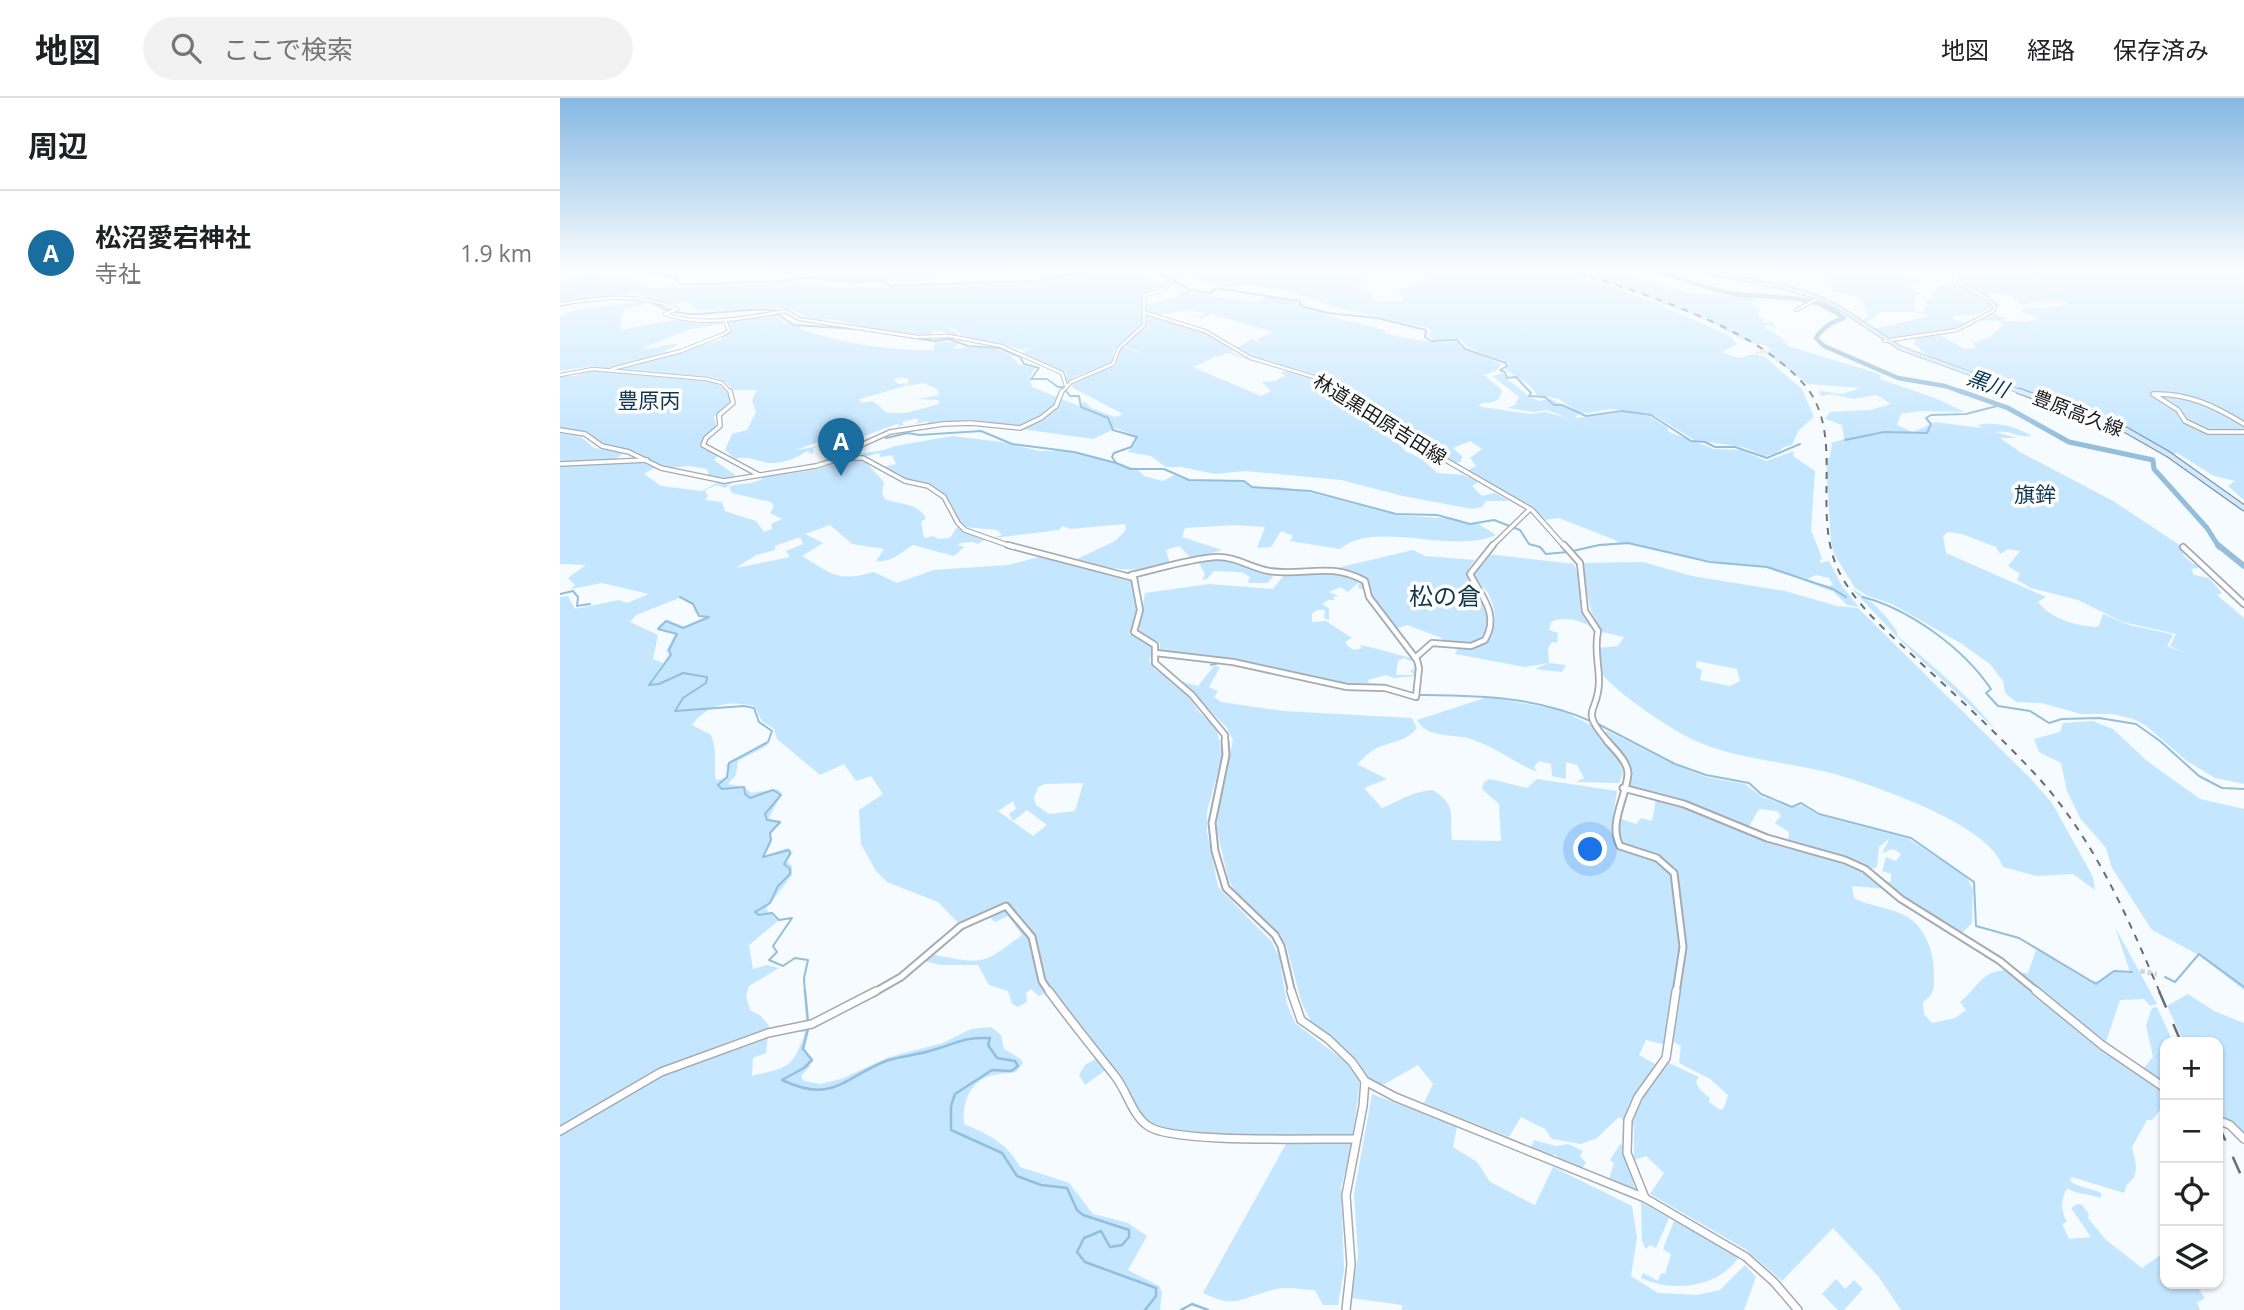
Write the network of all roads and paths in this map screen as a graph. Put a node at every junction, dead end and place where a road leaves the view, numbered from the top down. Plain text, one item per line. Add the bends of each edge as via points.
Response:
1 (728, 328) edge
2 (853, 328) edge
3 (1142, 328) edge
4 (1194, 328) edge
5 (1867, 328) edge
6 (1962, 328) edge
7 (1884, 341) junction
8 (606, 370) junction
9 (560, 375) edge
10 (1066, 386) junction
11 (2244, 424) edge
12 (560, 430) edge
13 (2244, 432) edge
14 (648, 460) junction
15 (832, 461) junction
16 (560, 464) edge
17 (759, 475) junction
18 (2244, 508) edge
19 (1530, 509) junction
20 (2183, 547) dead end
21 (1130, 575) junction
22 (2244, 604) edge
23 (1156, 653) junction
24 (1415, 658) junction
25 (1623, 788) junction
26 (1365, 1081) junction
27 (2160, 1085) edge
28 (2223, 1122) edge
29 (560, 1131) edge
30 (1356, 1139) junction
31 (2244, 1139) edge
32 (1645, 1198) junction
33 (1346, 1310) edge
34 (1798, 1310) edge

1 - 8 street via 724,334 676,352
2 - 10 street via 1006,348 1063,374
3 - 10 street via 1116,349 1114,365
4 - 19 street, 林道黒田原吉田線 via 1251,358 1309,374 1379,422 1411,435 1428,450
5 - 7 main road, 豊原高久線
6 - 7 street
7 - 18 main road, 豊原高久線 via 2126,430
8 - 9 street
8 - 17 street via 712,379 728,387 733,403 719,415 720,426 703,445
10 - 15 street via 1057,396 1056,406 1026,426 967,423 898,430 834,454
11 - 13 street via 2185,394 2153,394 2178,410 2185,421 2208,432
12 - 14 street via 585,434 602,446
14 - 16 street
14 - 17 street via 662,468 723,481
15 - 17 street
15 - 21 street via 864,458 905,481 928,486 947,499 965,530 1024,551
19 - 24 street via 1470,574 1493,614 1484,639 1474,646 1432,643
19 - 25 street, 林道黒田原吉田線 via 1580,563 1585,611 1598,628 1599,684 1590,711 1595,727 1626,763
20 - 22 street
21 - 23 street via 1136,581 1140,604 1134,632 1153,642
21 - 24 street via 1217,557 1270,571 1316,569 1352,574 1364,581 1369,597
23 - 24 street via 1233,662 1416,697 1419,668
23 - 26 street via 1159,668 1192,695 1225,735 1226,755 1212,823 1223,882 1232,897 1282,946 1301,1020 1328,1039
25 - 27 street via 1684,804 1767,838 1864,869 1901,899 2000,961 2102,1045
25 - 32 street via 1615,837 1625,848 1657,858 1674,873 1683,947 1666,1059 1637,1097 1628,1120 1626,1153
26 - 30 street
26 - 32 street
28 - 31 street
29 - 30 street via 661,1072 768,1033 812,1024 901,977 961,926 1006,906 1032,937 1041,981 1117,1078 1148,1126 1177,1136
30 - 33 street via 1346,1195 1351,1264
32 - 34 street via 1740,1253 1777,1284

